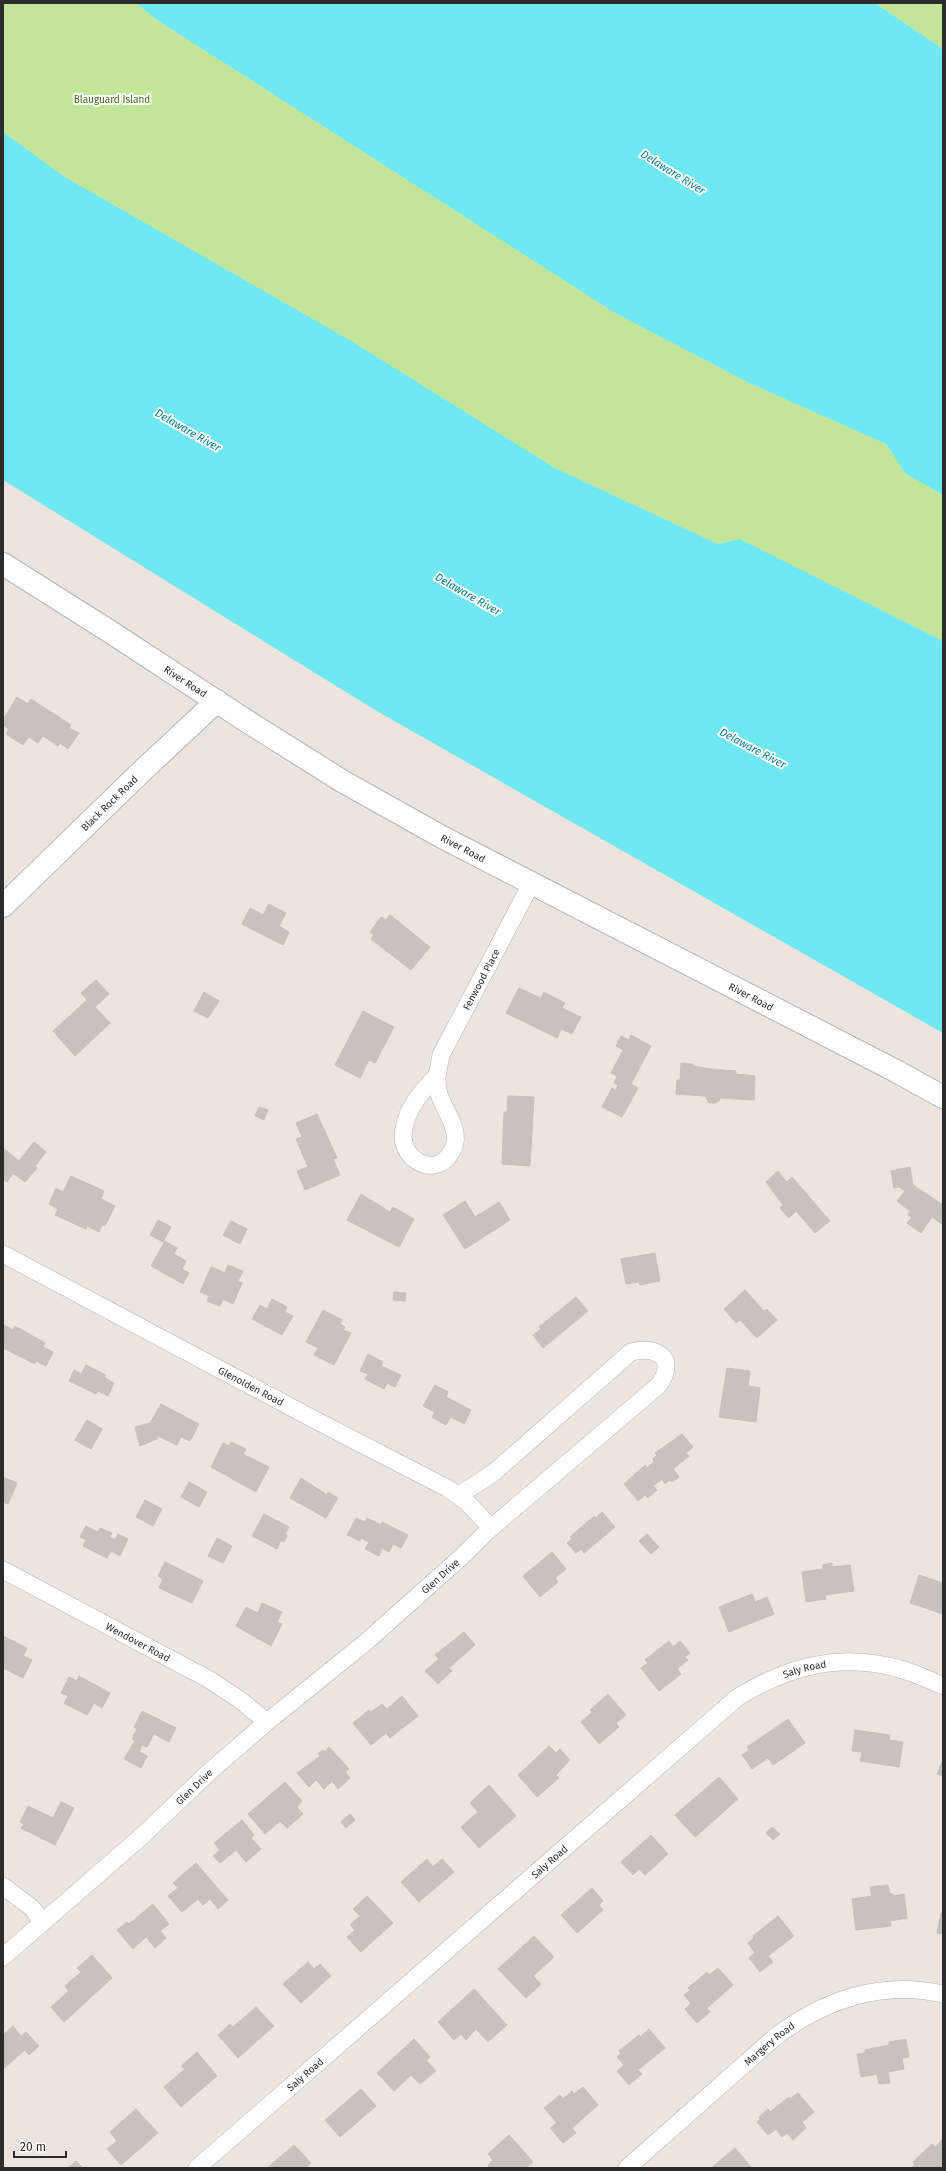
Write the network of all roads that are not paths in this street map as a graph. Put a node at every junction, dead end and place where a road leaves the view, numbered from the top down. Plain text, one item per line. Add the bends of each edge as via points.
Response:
1 (3, 564) edge
2 (217, 702) junction
3 (531, 884) junction
4 (3, 906) edge
5 (437, 1076) junction
6 (943, 1097) edge
7 (3, 1254) edge
8 (459, 1495) junction
9 (491, 1528) junction
10 (3, 1570) edge
11 (943, 1686) edge
12 (267, 1722) junction
13 (3, 1886) edge
14 (43, 1923) junction
15 (3, 1957) edge
16 (943, 1994) edge
17 (197, 2168) edge
18 (627, 2168) edge

1 - 2 main road, River Road
2 - 3 main road, River Road via 342,781
2 - 4 main road, Black Rock Road
3 - 5 street, Fenwood Place via 441,1055
3 - 6 main road, River Road
5 - 5 street, Fenwood Place via 414,1102 406,1119 403,1135 407,1152 418,1162 430,1166 445,1160 453,1151 455,1144 455,1132 439,1093
7 - 8 street, Glenolden Road
8 - 9 street, Glenolden Road
8 - 9 street, Glen Drive via 492,1474 519,1452 622,1358 639,1350 654,1350 659,1353 665,1367 665,1376 659,1385
9 - 12 street, Glen Drive via 366,1642
10 - 12 street, Wendover Road via 210,1680
11 - 17 street, Saly Road via 901,1669 845,1661 816,1664 788,1671 762,1682 738,1697
12 - 14 street, Glen Drive
13 - 14 street via 32,1908
14 - 15 street, Glen Drive
16 - 18 street, Margery Road via 906,1989 877,1991 822,2006 797,2020 774,2038

